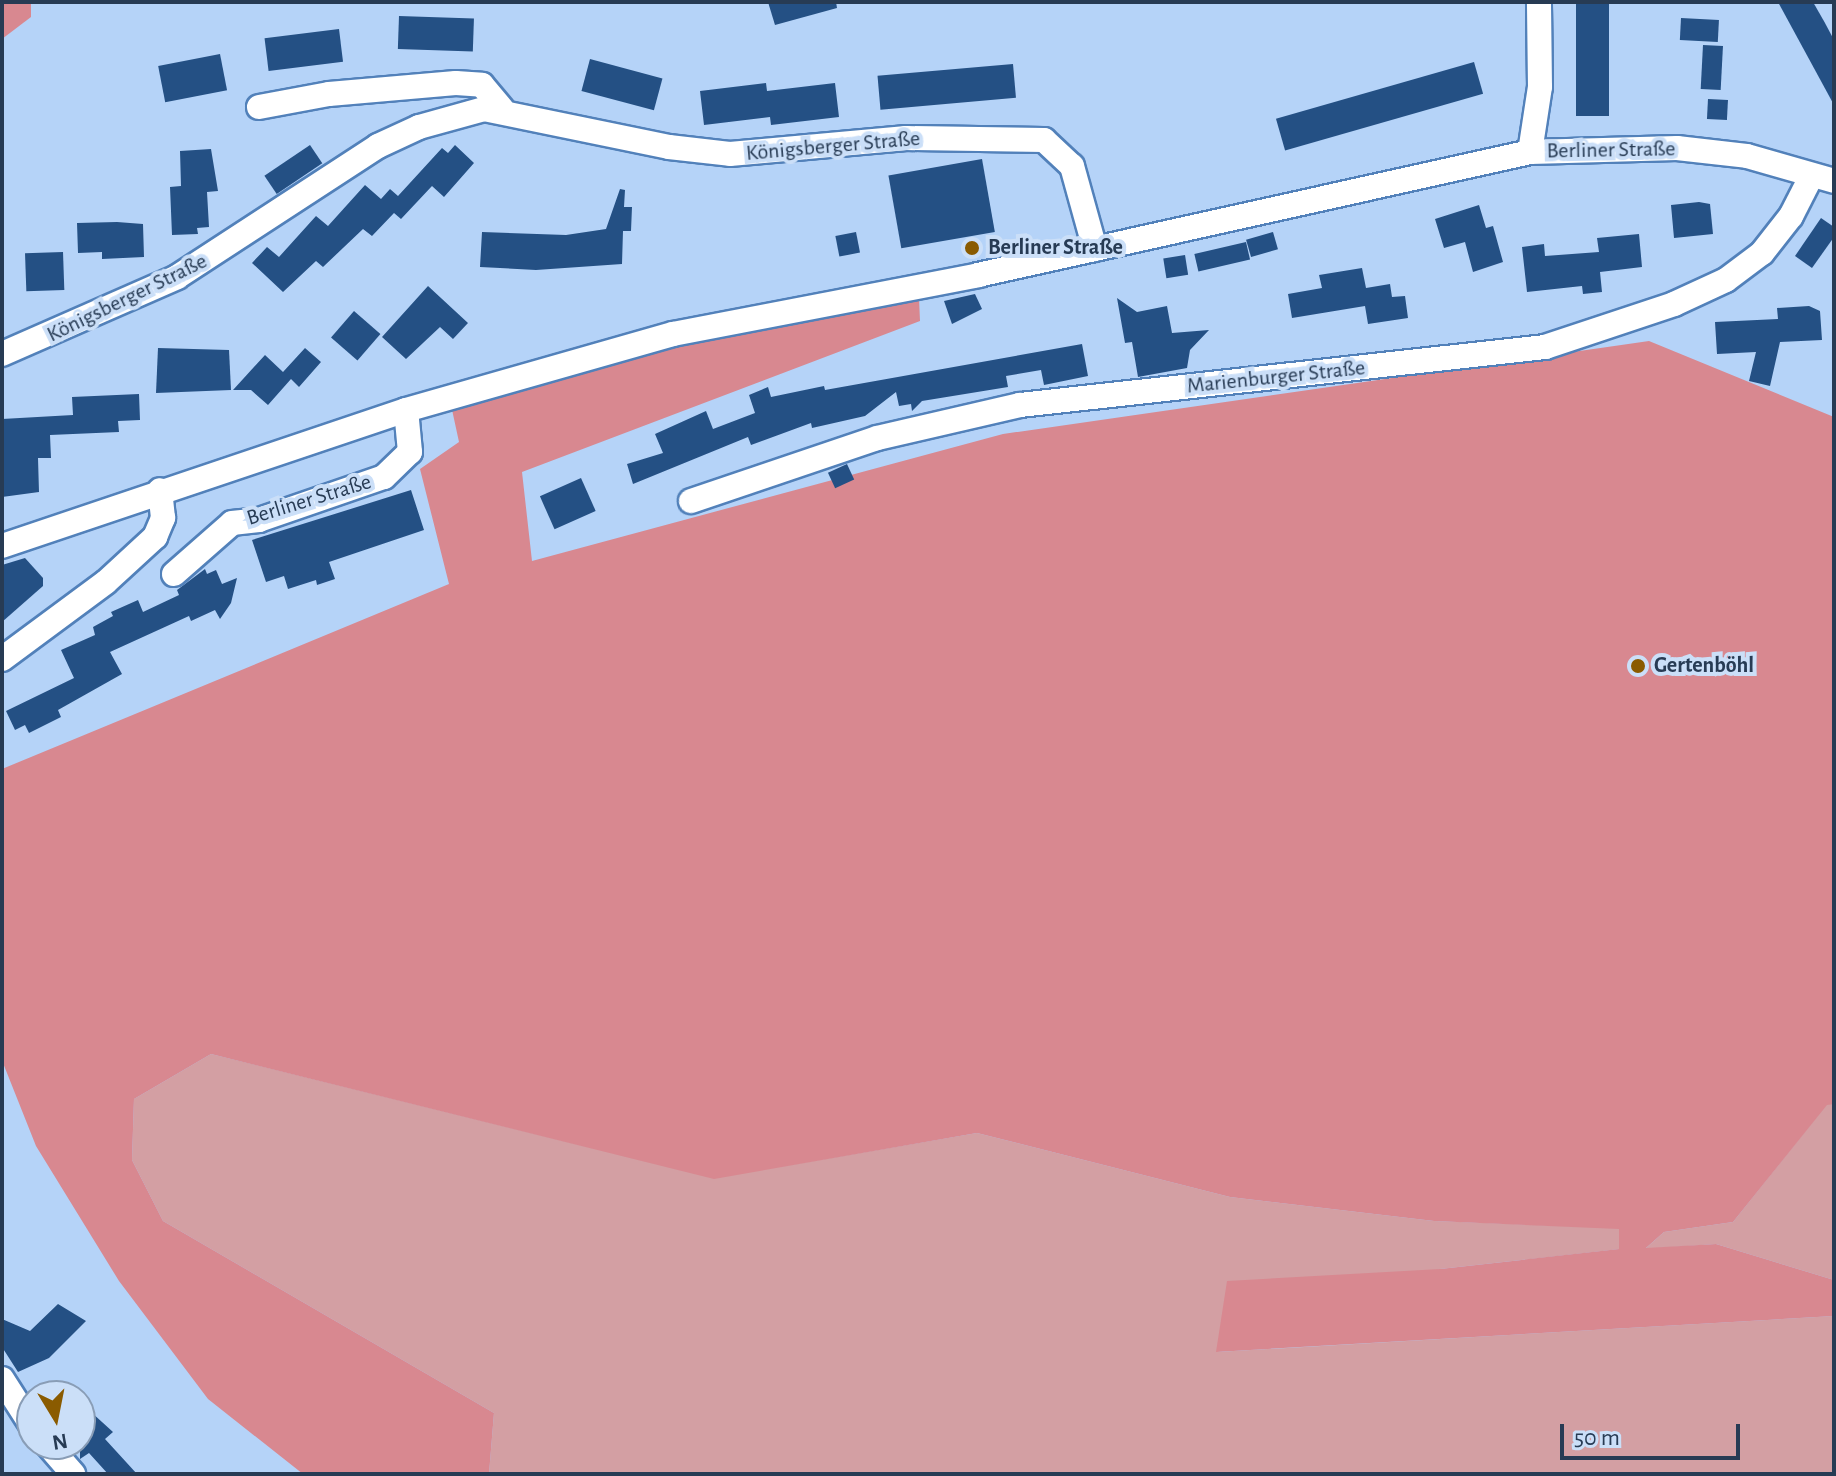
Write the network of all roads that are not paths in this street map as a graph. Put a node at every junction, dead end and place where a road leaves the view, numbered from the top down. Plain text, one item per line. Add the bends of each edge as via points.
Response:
1 (1539, 2) edge
2 (259, 107) dead end
3 (502, 109) junction
4 (1530, 152) junction
5 (1822, 179) edge
6 (1095, 249) junction
7 (2, 354) edge
8 (406, 410) junction
9 (160, 490) junction
10 (691, 501) dead end
11 (2, 546) edge
12 (174, 574) dead end
13 (2, 659) edge
14 (2, 1379) edge
15 (16, 1401) edge

1 - 4 street via 1540,87
2 - 3 street, Königsberger Straße via 329,94 456,83 482,85
3 - 6 street, Königsberger Straße via 669,147 730,154 906,138 1044,140 1072,166
3 - 7 street, Königsberger Straße via 461,114 378,146 177,277
4 - 5 street, Berliner Straße via 1677,148 1747,156
4 - 6 street, Berliner Straße
5 - 10 street, Marienburger Straße via 1762,253 1726,280 1674,304 1545,347 1020,405 877,438
6 - 8 street, Berliner Straße via 673,334
8 - 9 street, Berliner Straße
8 - 12 street, Berliner Straße via 410,452 384,477 259,520 232,523
9 - 11 street, Berliner Straße
9 - 13 street via 163,518 155,537 106,582
14 - 15 street

